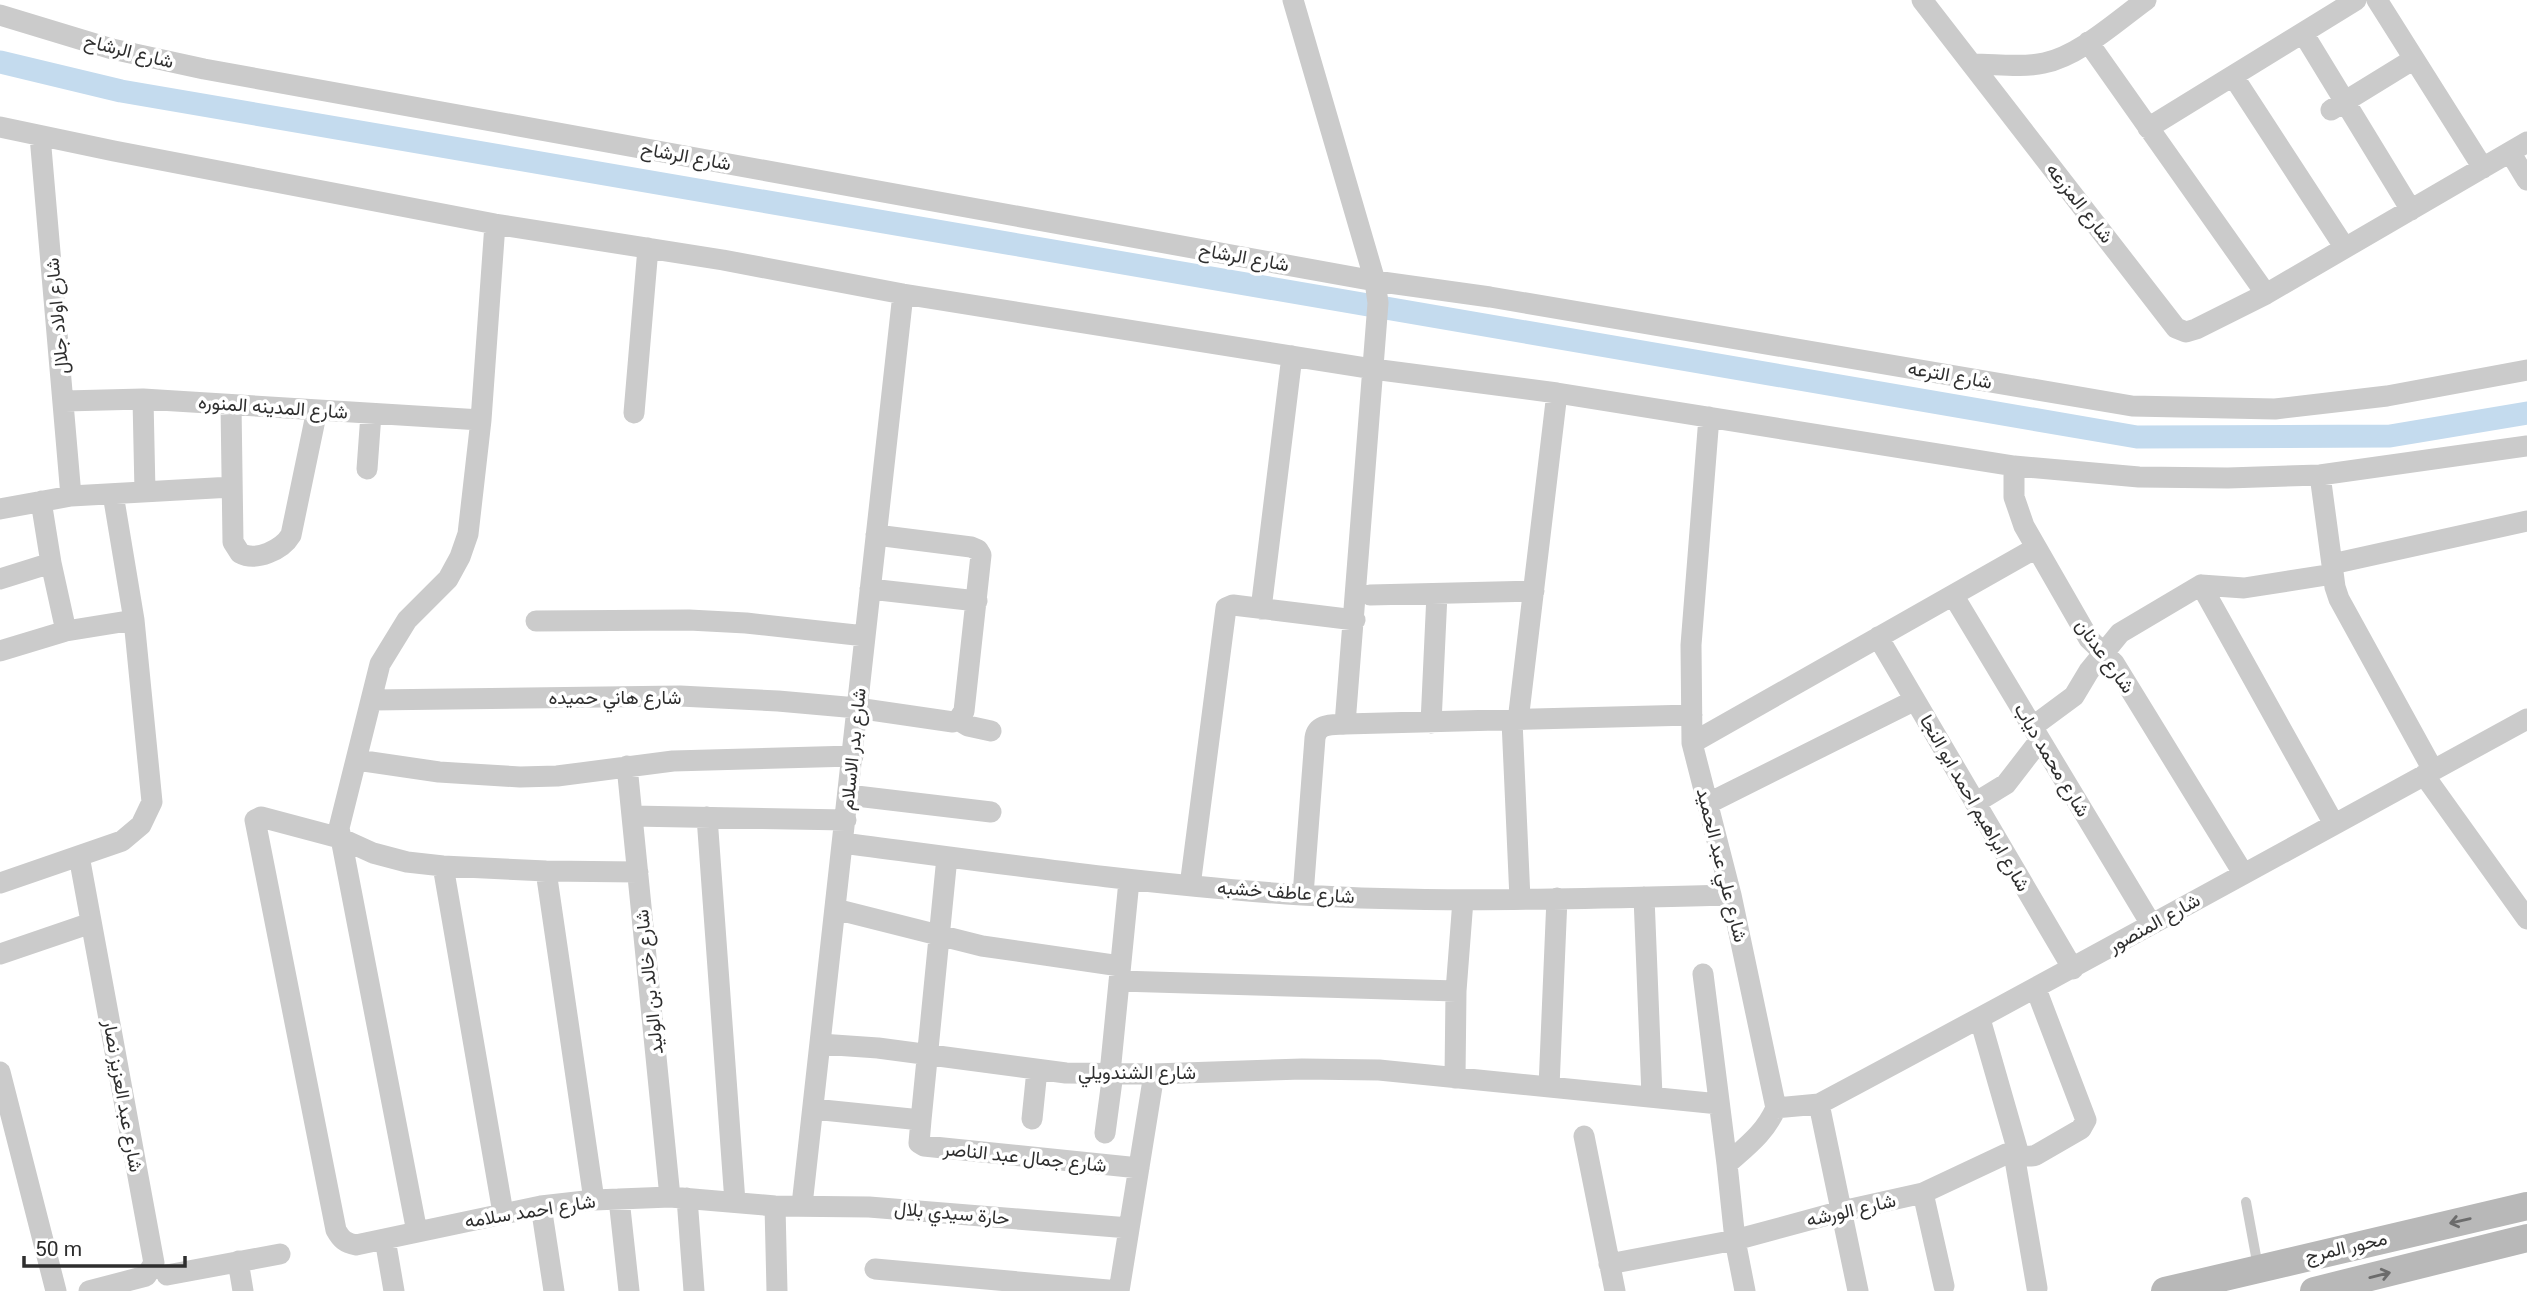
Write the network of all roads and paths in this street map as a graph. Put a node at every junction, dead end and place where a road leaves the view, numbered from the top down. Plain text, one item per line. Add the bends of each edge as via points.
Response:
1 (1293, 0) edge
2 (1922, 0) edge
3 (2146, 0) edge
4 (2356, 0) edge
5 (2377, 0) edge
6 (0, 15) edge
7 (2303, 33) junction
8 (2088, 42) junction
9 (2414, 59) junction
10 (1973, 64) junction
11 (2233, 76) junction
12 (2338, 106) junction
13 (0, 127) edge
14 (2148, 128) junction
15 (40, 135) junction
16 (2519, 147) edge
17 (2483, 168) junction
18 (2527, 180) edge
19 (2411, 210) junction
20 (495, 223) junction
21 (648, 248) junction
22 (2345, 248) junction
23 (1375, 281) junction
24 (903, 294) junction
25 (2266, 294) junction
26 (1292, 356) junction
27 (1373, 369) junction
28 (2527, 370) edge
29 (1558, 393) junction
30 (143, 399) junction
31 (65, 401) junction
32 (231, 405) junction
33 (317, 410) junction
34 (634, 413) dead end
35 (371, 414) junction
36 (1709, 417) junction
37 (481, 420) junction
38 (2527, 446) edge
39 (2014, 466) junction
40 (367, 469) dead end
41 (2320, 475) junction
42 (232, 487) junction
43 (145, 492) junction
44 (113, 494) junction
45 (71, 496) junction
46 (41, 501) junction
47 (0, 509) edge
48 (2527, 522) edge
49 (876, 535) junction
50 (2036, 548) junction
51 (51, 563) junction
52 (2333, 569) junction
53 (0, 579) edge
54 (2201, 585) junction
55 (870, 589) junction
56 (1534, 591) junction
57 (1437, 594) junction
58 (1370, 595) dead end
59 (1953, 595) junction
60 (977, 601) junction
61 (1261, 609) junction
62 (134, 620) junction
63 (1354, 620) junction
64 (536, 621) dead end
65 (66, 631) junction
66 (865, 636) junction
67 (1878, 638) junction
68 (0, 651) edge
69 (2104, 653) junction
70 (373, 700) junction
71 (1915, 700) junction
72 (857, 708) junction
73 (1692, 715) junction
74 (2527, 719) edge
75 (958, 720) junction
76 (1515, 721) junction
77 (1431, 723) junction
78 (1345, 724) junction
79 (990, 731) dead end
80 (2036, 733) junction
81 (1692, 743) junction
82 (853, 756) junction
83 (357, 760) junction
84 (628, 766) junction
85 (2429, 773) junction
86 (848, 795) junction
87 (1975, 803) junction
88 (1707, 804) junction
89 (991, 812) dead end
90 (632, 816) junction
91 (707, 817) junction
92 (846, 820) junction
93 (2334, 824) junction
94 (340, 838) junction
95 (843, 843) junction
96 (79, 856) junction
97 (947, 857) junction
98 (443, 866) junction
99 (546, 871) junction
100 (638, 873) junction
101 (2243, 873) junction
102 (1129, 881) junction
103 (0, 883) edge
104 (1190, 886) junction
105 (1303, 895) junction
106 (1731, 895) junction
107 (1644, 897) junction
108 (1557, 898) junction
109 (1520, 899) junction
110 (1463, 900) junction
111 (835, 909) junction
112 (2527, 919) edge
113 (91, 923) junction
114 (2151, 924) junction
115 (940, 934) junction
116 (0, 954) edge
117 (2073, 969) junction
118 (1120, 974) junction
119 (1703, 974) dead end
120 (2036, 989) junction
121 (1456, 991) junction
122 (1980, 1019) junction
123 (820, 1044) junction
124 (928, 1056) junction
125 (1037, 1070) junction
126 (0, 1072) edge
127 (1111, 1073) junction
128 (1154, 1074) junction
129 (1455, 1078) junction
130 (1549, 1087) junction
131 (1651, 1096) junction
132 (1719, 1104) junction
133 (1819, 1104) junction
134 (1776, 1108) junction
135 (813, 1109) junction
136 (1032, 1119) dead end
137 (921, 1120) junction
138 (1105, 1133) dead end
139 (1584, 1136) dead end
140 (2017, 1154) junction
141 (1727, 1164) junction
142 (1139, 1168) junction
143 (1923, 1193) junction
144 (678, 1198) junction
145 (619, 1199) junction
146 (594, 1200) junction
147 (735, 1202) junction
148 (2246, 1202) dead end
149 (802, 1205) junction
150 (541, 1206) junction
151 (775, 1206) junction
152 (2527, 1206) edge
153 (1842, 1211) junction
154 (503, 1213) junction
155 (1129, 1228) junction
156 (417, 1232) junction
157 (2527, 1238) edge
158 (385, 1239) junction
159 (1735, 1240) junction
160 (280, 1254) dead end
161 (239, 1261) junction
162 (1609, 1264) junction
163 (2258, 1267) junction
164 (875, 1269) dead end
165 (160, 1272) junction
166 (1944, 1286) dead end
167 (2037, 1288) dead end
168 (103, 1289) edge
169 (56, 1291) edge
170 (182, 1291) edge
171 (243, 1291) edge
172 (394, 1291) edge
173 (554, 1291) edge
174 (629, 1291) edge
175 (694, 1291) edge
176 (777, 1291) edge
177 (1615, 1291) edge
178 (1745, 1291) edge
179 (1858, 1291) edge
180 (2165, 1291) edge
181 (2314, 1291) edge

1 - 23 street
2 - 10 street, شارع المزرعه
3 - 8 street
4 - 7 street
5 - 9 street
6 - 23 street, شارع الرشاح via 112,49 204,69
7 - 11 street
7 - 12 street
8 - 10 street via 2046,63
8 - 14 street
9 - 12 street
9 - 17 street
10 - 25 street, شارع المزرعه via 2176,328 2191,332
11 - 14 street
11 - 22 street
12 - 19 street
13 - 15 street
14 - 25 street
15 - 20 street
15 - 31 street, شارع اولاد جلال
16 - 17 street, شارع المزرعه
16 - 18 street
17 - 19 street, شارع المزرعه
19 - 22 street, شارع المزرعه
20 - 21 street
20 - 37 street
21 - 24 street
21 - 34 street
22 - 25 street, شارع المزرعه
23 - 27 street
23 - 28 street, شارع الترعه via 2132,405 2275,409 2387,396
24 - 26 street
24 - 49 street, شارع بدر الاسلام
26 - 27 street
26 - 61 street
27 - 29 street
27 - 63 street
29 - 36 street
29 - 56 street
30 - 31 street, شارع المدينه المنوره
30 - 32 street, شارع المدينه المنوره
30 - 43 street
31 - 45 street, شارع اولاد جلال
32 - 33 street, شارع المدينه المنوره
32 - 42 street
33 - 35 street, شارع المدينه المنوره
33 - 42 street via 291,535 280,547 251,557 235,548
35 - 37 street, شارع المدينه المنوره
35 - 40 street
36 - 39 street
36 - 73 street, شارع علي عبد الحميد via 1691,645
37 - 70 street via 470,522 460,557 448,579 388,648
38 - 41 street
39 - 41 street via 2139,477
39 - 50 street, شارع عدنان via 2014,497
41 - 52 street
42 - 43 street
43 - 44 street
44 - 45 street
44 - 62 street
45 - 46 street
46 - 47 street
46 - 51 street
48 - 52 street
49 - 55 street, شارع بدر الاسلام
49 - 60 street via 978,550
50 - 59 street
50 - 69 street, شارع عدنان via 2089,639
51 - 53 street
51 - 65 street
52 - 54 street via 2244,588
52 - 85 street via 2345,610
54 - 69 street via 2120,633
54 - 93 street
55 - 60 street
55 - 66 street, شارع بدر الاسلام
56 - 57 street
56 - 76 street
57 - 58 street
57 - 77 street
59 - 67 street
59 - 80 street, شارع محمد دياب
60 - 75 street via 964,710
61 - 63 street
61 - 104 street via 1226,608
62 - 65 street
62 - 96 street via 152,802 133,834
63 - 78 street
64 - 66 street via 689,620
65 - 68 street
66 - 72 street, شارع بدر الاسلام
67 - 71 street, شارع ابراهيم احمد ابو النجا
67 - 81 street
69 - 80 street via 2074,696
69 - 101 street, شارع عدنان
70 - 72 street, شارع هاني حميده via 680,696
70 - 83 street
71 - 87 street, شارع ابراهيم احمد ابو النجا
71 - 88 street
72 - 75 street, شارع هاني حميده
72 - 82 street, شارع بدر الاسلام
73 - 76 street
73 - 81 street, شارع علي عبد الحميد
74 - 85 street, شارع المنصور
75 - 79 street, شارع هاني حميده
76 - 77 street
76 - 109 street
77 - 78 street
78 - 105 street via 1322,727 1315,733
80 - 87 street via 2006,784
80 - 114 street, شارع محمد دياب
81 - 88 street, شارع علي عبد الحميد
82 - 84 street
82 - 86 street, شارع بدر الاسلام
83 - 84 street via 520,777
83 - 94 street via 340,821
84 - 90 street, شارع خالد بن الوليد
85 - 93 street, شارع المنصور
85 - 112 street
86 - 89 street
86 - 92 street, شارع بدر الاسلام
87 - 117 street, شارع ابراهيم احمد ابو النجا
88 - 106 street, شارع علي عبد الحميد
90 - 91 street
90 - 100 street, شارع خالد بن الوليد
91 - 92 street
91 - 147 street
92 - 95 street, شارع بدر الاسلام
93 - 101 street, شارع المنصور
94 - 98 street via 390,858
94 - 156 street
94 - 158 street, شارع احمد سلامه via 261,817 255,820 336,1230 340,1238 356,1245
95 - 97 street, شارع عاطف خشبه
95 - 111 street, شارع بدر الاسلام
96 - 103 street
96 - 113 street, شارع عبد العزيز نصار
97 - 102 street, شارع عاطف خشبه
97 - 115 street
98 - 99 street
98 - 154 street
99 - 100 street
99 - 146 street
100 - 144 street, شارع خالد بن الوليد
101 - 114 street, شارع المنصور
102 - 104 street, شارع عاطف خشبه
102 - 118 street
104 - 105 street, شارع عاطف خشبه
105 - 110 street, شارع عاطف خشبه
106 - 107 street, شارع عاطف خشبه
106 - 134 street, شارع علي عبد الحميد
107 - 108 street, شارع عاطف خشبه
107 - 131 street
108 - 109 street, شارع عاطف خشبه
108 - 130 street
109 - 110 street, شارع عاطف خشبه
110 - 121 street
111 - 115 street
111 - 123 street, شارع بدر الاسلام
113 - 116 street
113 - 165 street, شارع عبد العزيز نصار via 154,1263
114 - 117 street, شارع المنصور
115 - 118 street
115 - 124 street
117 - 120 street, شارع المنصور
118 - 121 street
118 - 127 street
119 - 132 street
120 - 122 street, شارع المنصور
120 - 140 street, شارع الورشه via 2086,1124 2033,1156
121 - 129 street
122 - 133 street, شارع المنصور
122 - 140 street
123 - 124 street, شارع الشندويلي
123 - 135 street, شارع بدر الاسلام
124 - 125 street, شارع الشندويلي
124 - 137 street
125 - 127 street, شارع الشندويلي
125 - 136 street
126 - 169 street
127 - 128 street, شارع الشندويلي
127 - 138 street
128 - 129 street, شارع الشندويلي via 1340,1069
128 - 142 street
129 - 130 street, شارع الشندويلي
130 - 131 street, شارع الشندويلي
131 - 132 street, شارع الشندويلي
132 - 141 street
133 - 134 street, شارع المنصور
133 - 153 street
134 - 141 street via 1769,1125
135 - 137 street, شارع جمال عبد الناصر
135 - 149 street, شارع بدر الاسلام
137 - 142 street, شارع جمال عبد الناصر via 919,1143 924,1146
139 - 162 street
140 - 143 street, شارع الورشه via 2003,1155
140 - 167 street
141 - 159 street
142 - 155 street
143 - 153 street, شارع الورشه
143 - 166 street
144 - 145 street, شارع احمد سلامه
144 - 147 street, شارع احمد سلامه
144 - 175 street, شارع خالد بن الوليد
145 - 146 street, شارع احمد سلامه
145 - 174 street
146 - 150 street, شارع احمد سلامه
147 - 151 street, شارع احمد سلامه
148 - 163 lane
149 - 151 street, حارة سيدي بلال
149 - 155 street, حارة سيدي بلال
150 - 154 street, شارع احمد سلامه
150 - 173 street
151 - 176 street
152 -> 163 main road, محور المرج
153 - 159 street, شارع الورشه
153 - 179 street
154 - 156 street, شارع احمد سلامه
155 - 164 street via 1119,1291
156 - 158 street, شارع احمد سلامه
181 -> 157 main road, محور المرج
158 - 172 street
159 - 162 street, شارع الورشه
159 - 178 street
160 - 161 street
161 - 165 street
161 - 171 street
162 - 177 street
163 - 180 main road, محور المرج
165 - 168 street
165 - 170 street

